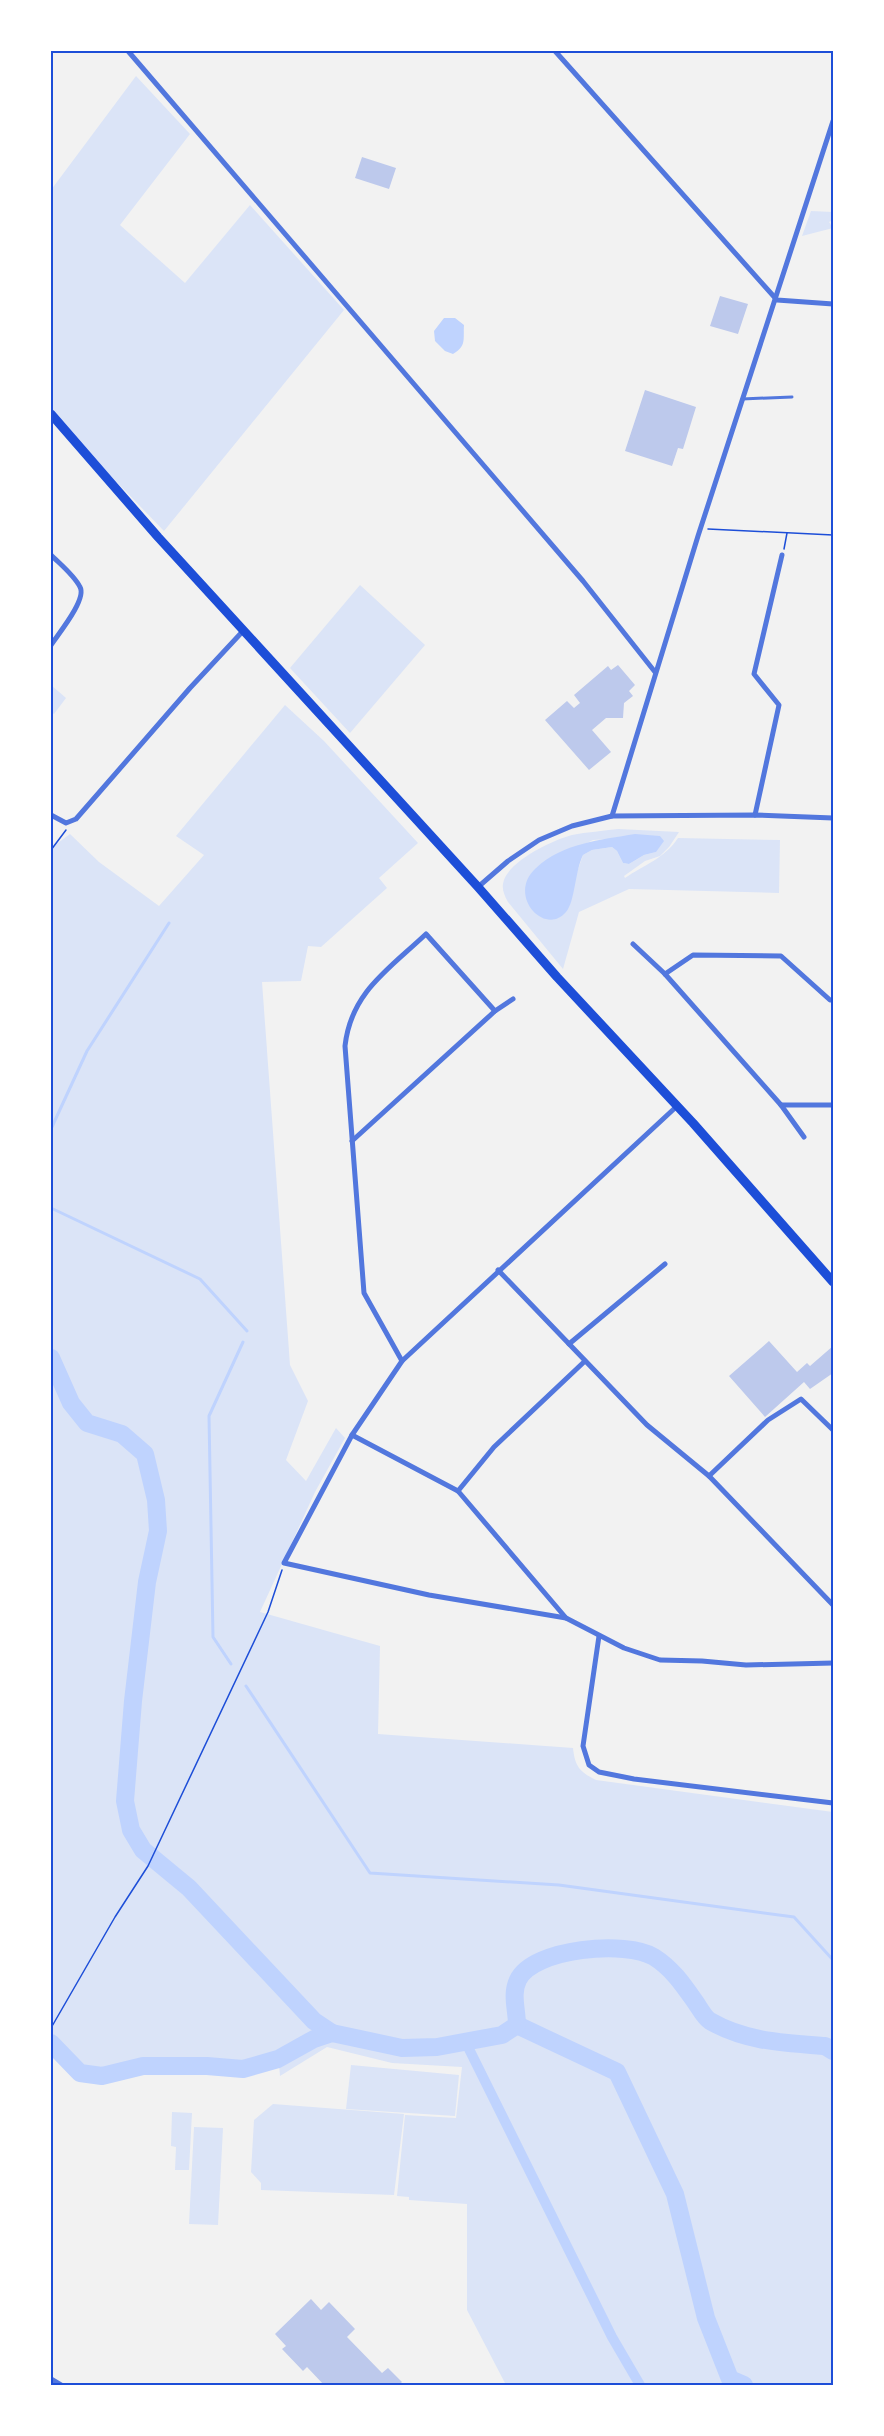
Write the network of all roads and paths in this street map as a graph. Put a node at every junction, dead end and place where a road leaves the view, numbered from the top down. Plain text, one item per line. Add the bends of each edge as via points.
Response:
1 (128, 51) edge
2 (555, 51) edge
3 (833, 121) edge
4 (777, 300) junction
5 (833, 304) edge
6 (792, 397) dead end
7 (742, 399) junction
8 (51, 414) edge
9 (700, 528) junction
10 (787, 533) junction
11 (833, 535) edge
12 (51, 555) edge
13 (782, 555) joint
14 (243, 631) junction
15 (51, 645) edge
16 (655, 672) junction
17 (51, 815) edge
18 (755, 815) junction
19 (612, 816) junction
20 (833, 818) edge
21 (68, 823) junction
22 (51, 850) edge
23 (478, 887) junction
24 (633, 944) dead end
25 (665, 974) junction
26 (513, 999) dead end
27 (833, 1000) edge
28 (495, 1011) junction
29 (781, 1105) junction
30 (833, 1105) edge
31 (676, 1107) junction
32 (804, 1137) dead end
33 (352, 1141) junction
34 (665, 1264) dead end
35 (498, 1270) junction
36 (833, 1282) edge
37 (569, 1344) junction
38 (402, 1360) junction
39 (585, 1361) junction
40 (833, 1430) edge
41 (352, 1435) junction
42 (709, 1476) junction
43 (458, 1491) junction
44 (284, 1563) junction
45 (833, 1605) edge
46 (566, 1618) junction
47 (599, 1636) junction
48 (833, 1662) edge
49 (833, 1803) edge
50 (51, 2028) edge
51 (51, 2379) edge
52 (62, 2385) edge

1 - 16 street via 583,581
2 - 4 street
3 - 4 street
4 - 5 street
4 - 7 street
6 - 7 lane
7 - 9 street
8 - 14 main road
9 - 10 path
9 - 16 street
10 - 11 path
10 - 13 path
12 - 15 street via 79,585 82,594
13 - 18 street via 754,674 779,705
14 - 21 street via 79,816
14 - 23 main road
16 - 19 street
17 - 21 street
18 - 19 street
18 - 20 street
19 - 23 street via 539,840
21 - 22 path
23 - 31 main road
24 - 25 street
25 - 27 street via 693,955 781,956
25 - 29 street
26 - 28 street
28 - 33 street
28 - 33 street via 426,934 363,994 347,1028
29 - 30 street
29 - 32 street
31 - 35 street
31 - 36 main road
33 - 38 street via 364,1293
34 - 37 street
35 - 37 street
35 - 38 street
37 - 39 street
38 - 41 street
39 - 42 street via 647,1425
39 - 43 street via 494,1447
40 - 42 street via 801,1399 768,1420
41 - 43 street
41 - 44 street
42 - 45 street
43 - 46 street
44 - 46 street via 429,1595
44 - 50 path via 268,1612 148,1866
46 - 47 street
47 - 48 street via 660,1660 746,1665
47 - 49 street via 583,1746 589,1765 599,1772 634,1779
51 - 52 street

